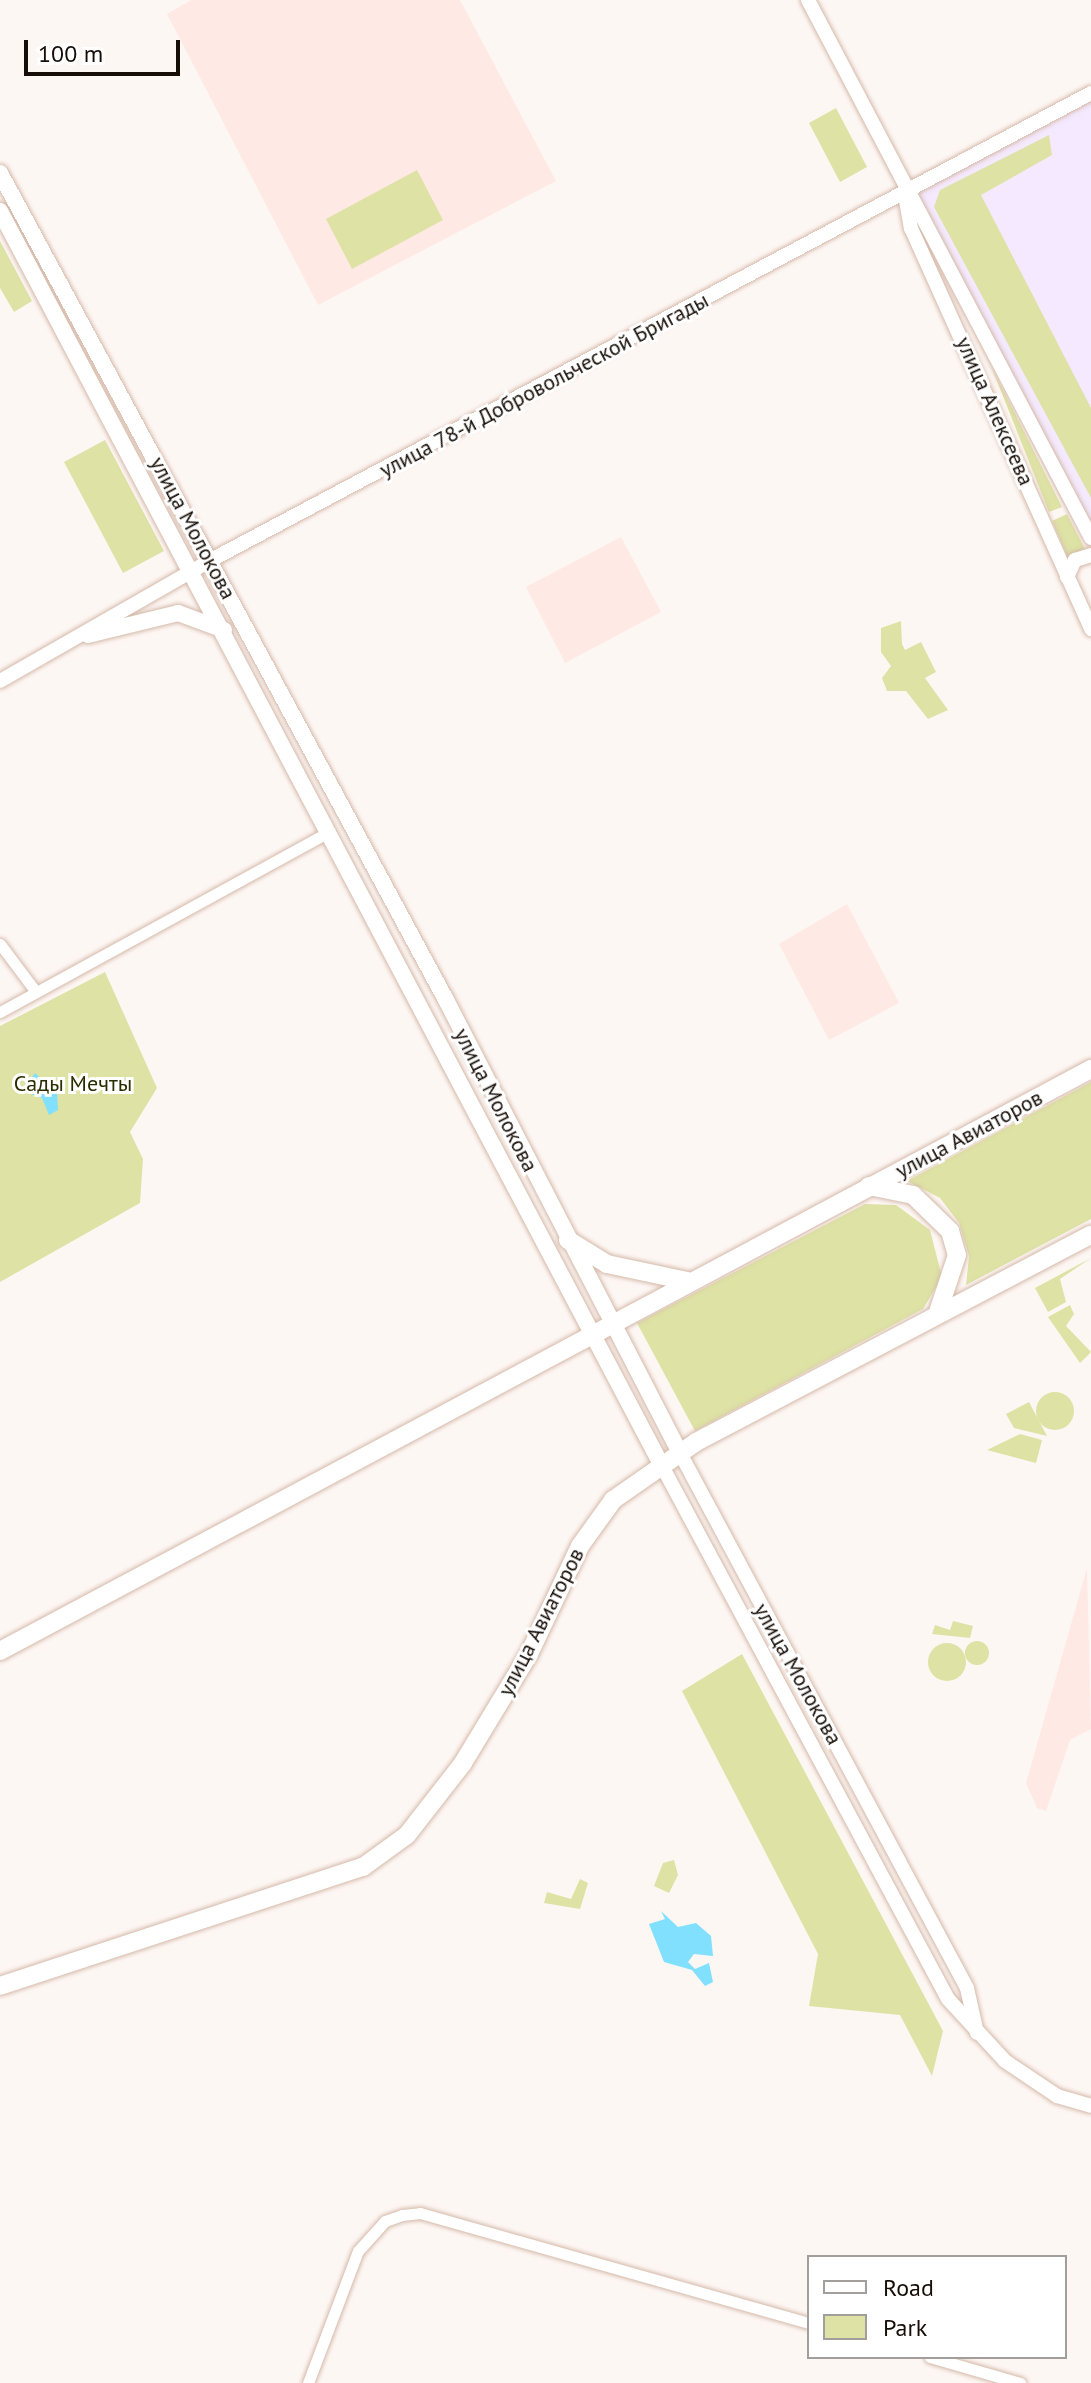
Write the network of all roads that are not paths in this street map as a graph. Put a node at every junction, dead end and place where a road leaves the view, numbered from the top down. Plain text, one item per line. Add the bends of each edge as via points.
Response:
1 (808, 0) edge
2 (1091, 93) edge
3 (0, 173) edge
4 (905, 191) junction
5 (0, 211) edge
6 (1091, 538) edge
7 (1091, 555) edge
8 (211, 560) junction
9 (195, 574) junction
10 (1067, 577) junction
11 (1091, 629) edge
12 (225, 631) junction
13 (88, 635) junction
14 (0, 681) edge
15 (330, 831) junction
16 (0, 944) edge
17 (36, 992) junction
18 (0, 1012) edge
19 (1091, 1069) edge
20 (869, 1186) junction
21 (1091, 1235) edge
22 (568, 1240) junction
23 (687, 1281) junction
24 (937, 1314) junction
25 (611, 1324) junction
26 (593, 1334) junction
27 (680, 1453) junction
28 (661, 1464) junction
29 (0, 1651) edge
30 (0, 1986) edge
31 (977, 2033) junction
32 (1091, 2106) edge
33 (807, 2322) edge
34 (937, 2359) edge
35 (308, 2383) edge
36 (1020, 2383) edge

1 - 4 street, улица Алексеева
2 - 4 street, улица 78-й Добровольческой Бригады
3 - 8 main road, улица Молокова
4 - 6 street, улица Алексеева
4 - 8 street, улица 78-й Добровольческой Бригады
4 - 10 street, улица Алексеева via 911,228
5 - 9 main road, улица Молокова
7 - 10 street via 1075,560
8 - 9 street, улица 78-й Добровольческой Бригады
8 - 22 main road, улица Молокова
9 - 12 main road, улица Молокова
9 - 13 street, улица 78-й Добровольческой Бригады
10 - 11 street, улица Алексеева
12 - 13 main road via 178,613
12 - 15 main road, улица Молокова
13 - 14 street, улица 78-й Добровольческой Бригады
15 - 17 street
15 - 26 main road, улица Молокова
16 - 17 street via 15,971 29,978
17 - 18 street
19 - 20 main road, улица Авиаторов
20 - 23 main road, улица Авиаторов
20 - 24 main road via 913,1195 950,1231 953,1280
21 - 24 main road, улица Авиаторов
22 - 23 main road via 607,1264
22 - 25 main road, улица Молокова
23 - 25 main road, улица Авиаторов
24 - 27 main road, улица Авиаторов
25 - 26 main road, улица Авиаторов
25 - 27 main road, улица Молокова
26 - 28 main road, улица Молокова
26 - 29 main road, улица Авиаторов
27 - 28 main road, улица Авиаторов
27 - 31 street, улица Молокова via 967,1988
28 - 30 main road, улица Авиаторов via 598,1519 501,1701 407,1835 333,1879
28 - 31 street, улица Молокова via 948,1999
31 - 32 street, улица Молокова via 1038,2084
33 - 35 street via 434,2217 402,2215 385,2221 358,2251
34 - 36 street

